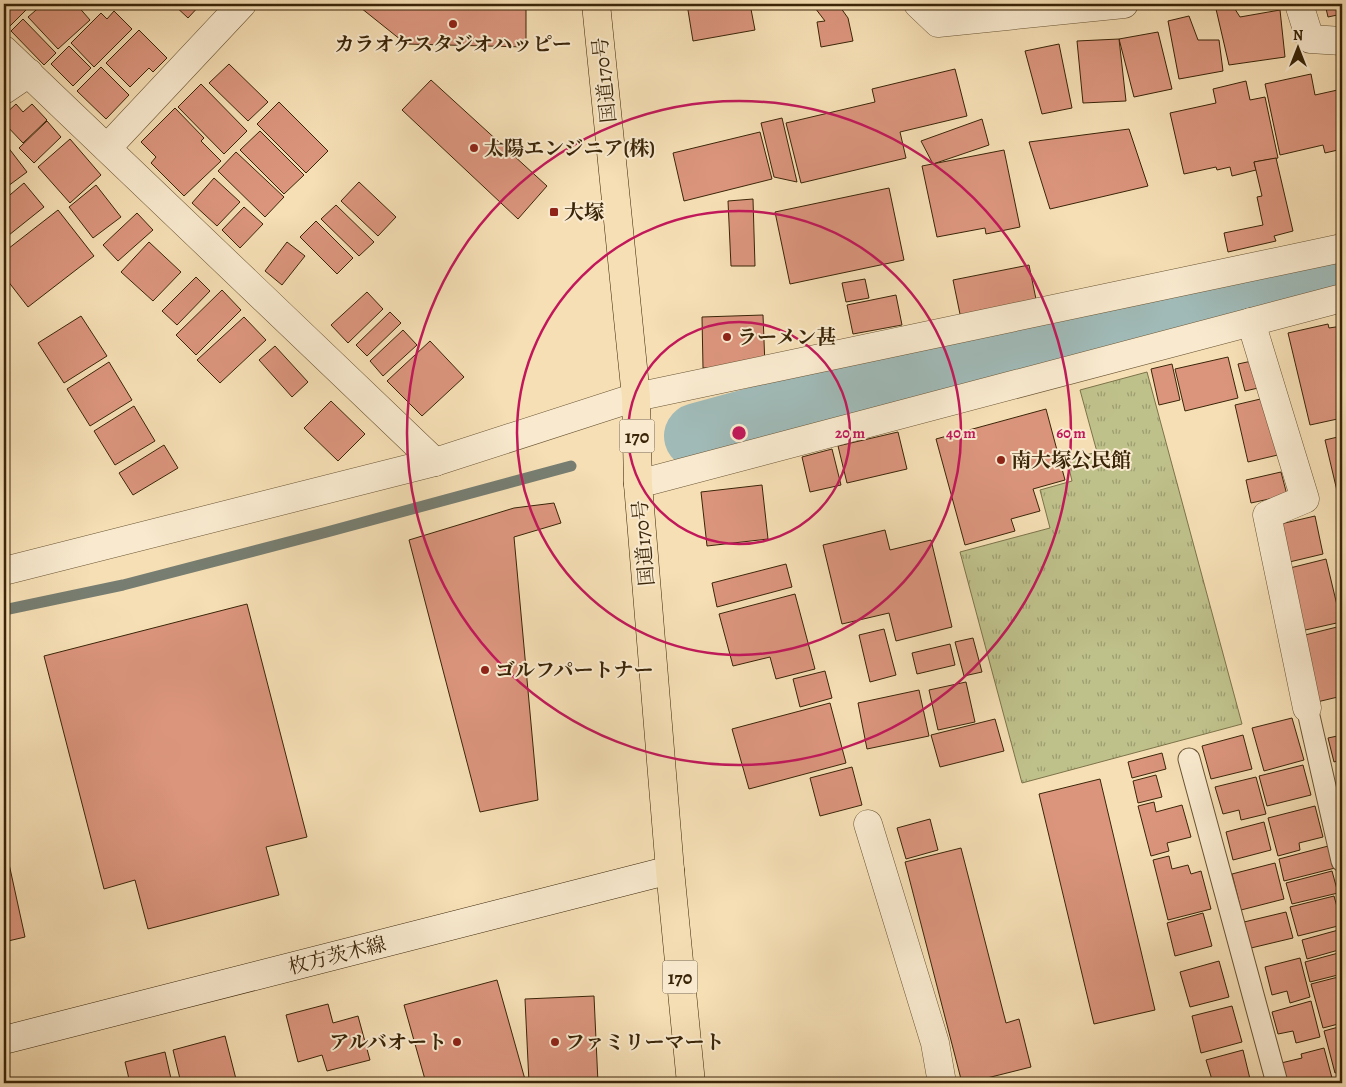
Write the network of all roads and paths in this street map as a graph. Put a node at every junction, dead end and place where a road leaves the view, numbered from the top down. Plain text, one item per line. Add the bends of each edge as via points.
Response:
1 (242, 4) edge
2 (596, 4) edge
3 (918, 4) edge
4 (1124, 4) edge
5 (1299, 4) edge
6 (1342, 40) edge
7 (4, 50) edge
8 (28, 73) junction
9 (4, 90) edge
10 (107, 148) junction
11 (1342, 248) edge
12 (1342, 298) edge
13 (1251, 322) junction
14 (636, 397) junction
15 (436, 462) junction
16 (638, 484) junction
17 (4, 571) edge
18 (1308, 712) joint
19 (1189, 759) dead end
20 (868, 824) dead end
21 (1342, 861) edge
22 (670, 870) junction
23 (4, 1040) edge
24 (691, 1083) edge
25 (942, 1083) edge
26 (1277, 1083) edge

1 - 10 street
2 - 14 highway, 国道170号 / 170
3 - 4 street via 938,23
5 - 6 street via 1310,39
7 - 8 street
8 - 9 street
8 - 10 street
10 - 15 street
11 - 14 street
12 - 13 street
13 - 16 street
13 - 18 street via 1305,499 1267,515
14 - 15 street
14 - 16 highway, 国道170号 / 170
15 - 17 street
16 - 22 highway, 国道170号 / 170
18 - 21 lane
19 - 26 lane
20 - 25 street via 935,1043
22 - 23 street, 枚方茨木線
22 - 24 highway, 国道170号 / 170

